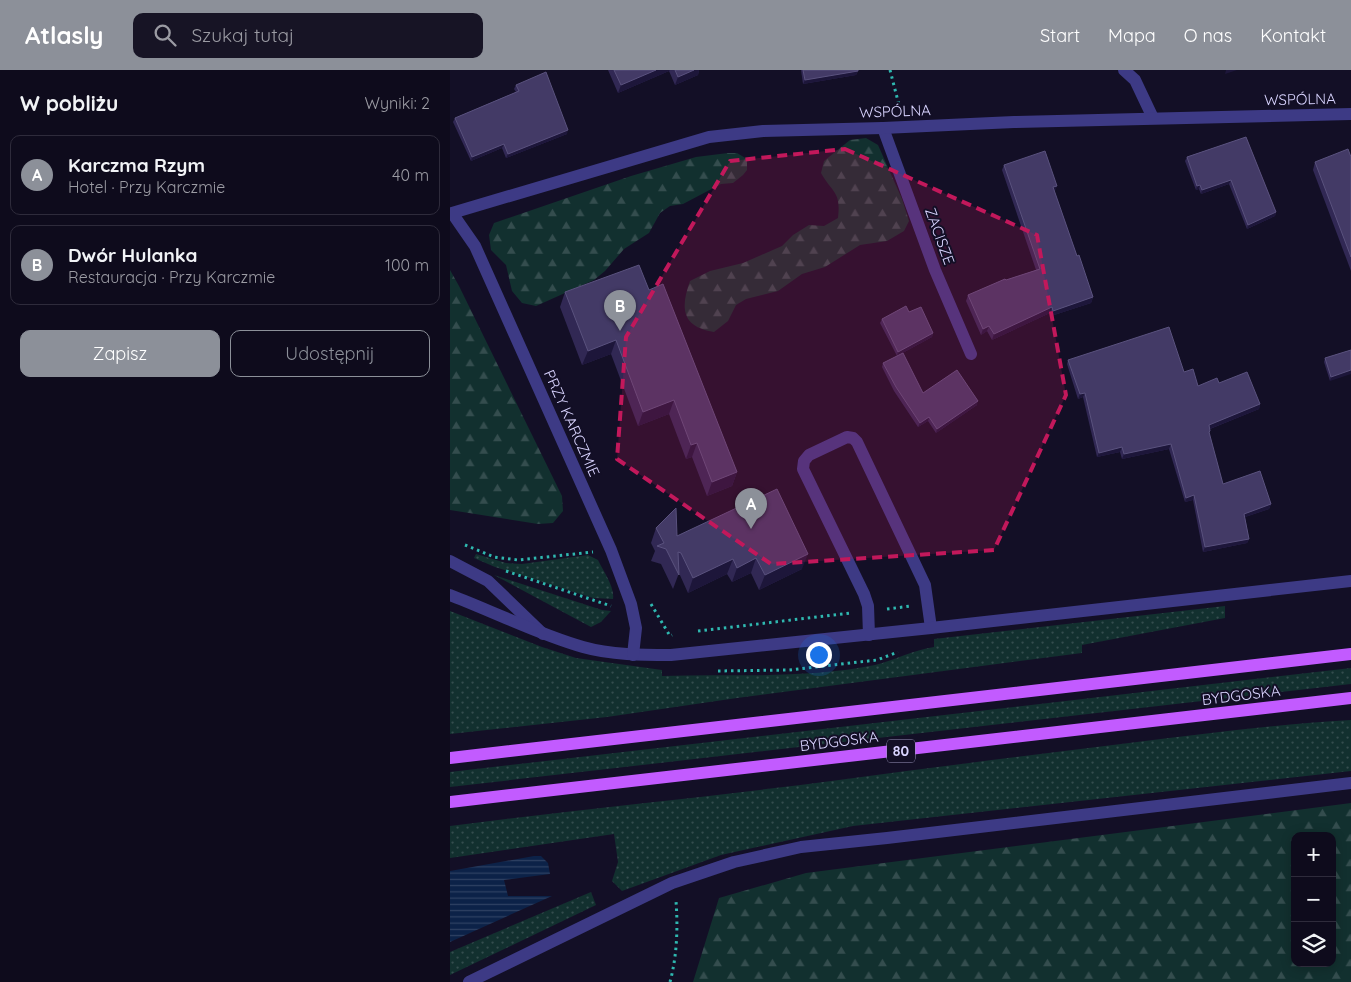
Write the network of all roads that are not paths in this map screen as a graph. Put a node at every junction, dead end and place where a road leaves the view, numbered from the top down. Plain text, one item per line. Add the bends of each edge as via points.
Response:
1 (1124, 70) edge
2 (1351, 114) edge
3 (1153, 118) junction
4 (883, 128) junction
5 (452, 213) joint
6 (972, 354) dead end
7 (450, 561) edge
8 (1351, 581) edge
9 (450, 595) edge
10 (931, 628) junction
11 (543, 634) junction
12 (869, 635) junction
13 (1351, 654) edge
14 (633, 655) junction
15 (1351, 698) edge
16 (450, 758) edge
17 (1351, 783) edge
18 (450, 802) edge
19 (469, 982) edge

1 - 3 street via 1135,80
2 - 3 street, WSPÓLNA
3 - 4 street, WSPÓLNA
4 - 5 street, WSPÓLNA via 763,131 709,137
4 - 6 street, ZACISZE via 935,270
5 - 14 street, PRZY KARCZMIE via 475,246 611,550 631,604 636,628
7 - 11 street via 488,581
8 - 10 street
9 - 11 street
10 - 12 street
10 - 12 street via 925,585 857,442 847,437 809,455 804,461 804,468 864,594 868,606
11 - 14 street via 585,648
12 - 14 street via 672,655
13 - 16 main road, BYDGOSKA
15 - 18 main road, BYDGOSKA / 80
17 - 19 street via 801,847 734,862 672,884

